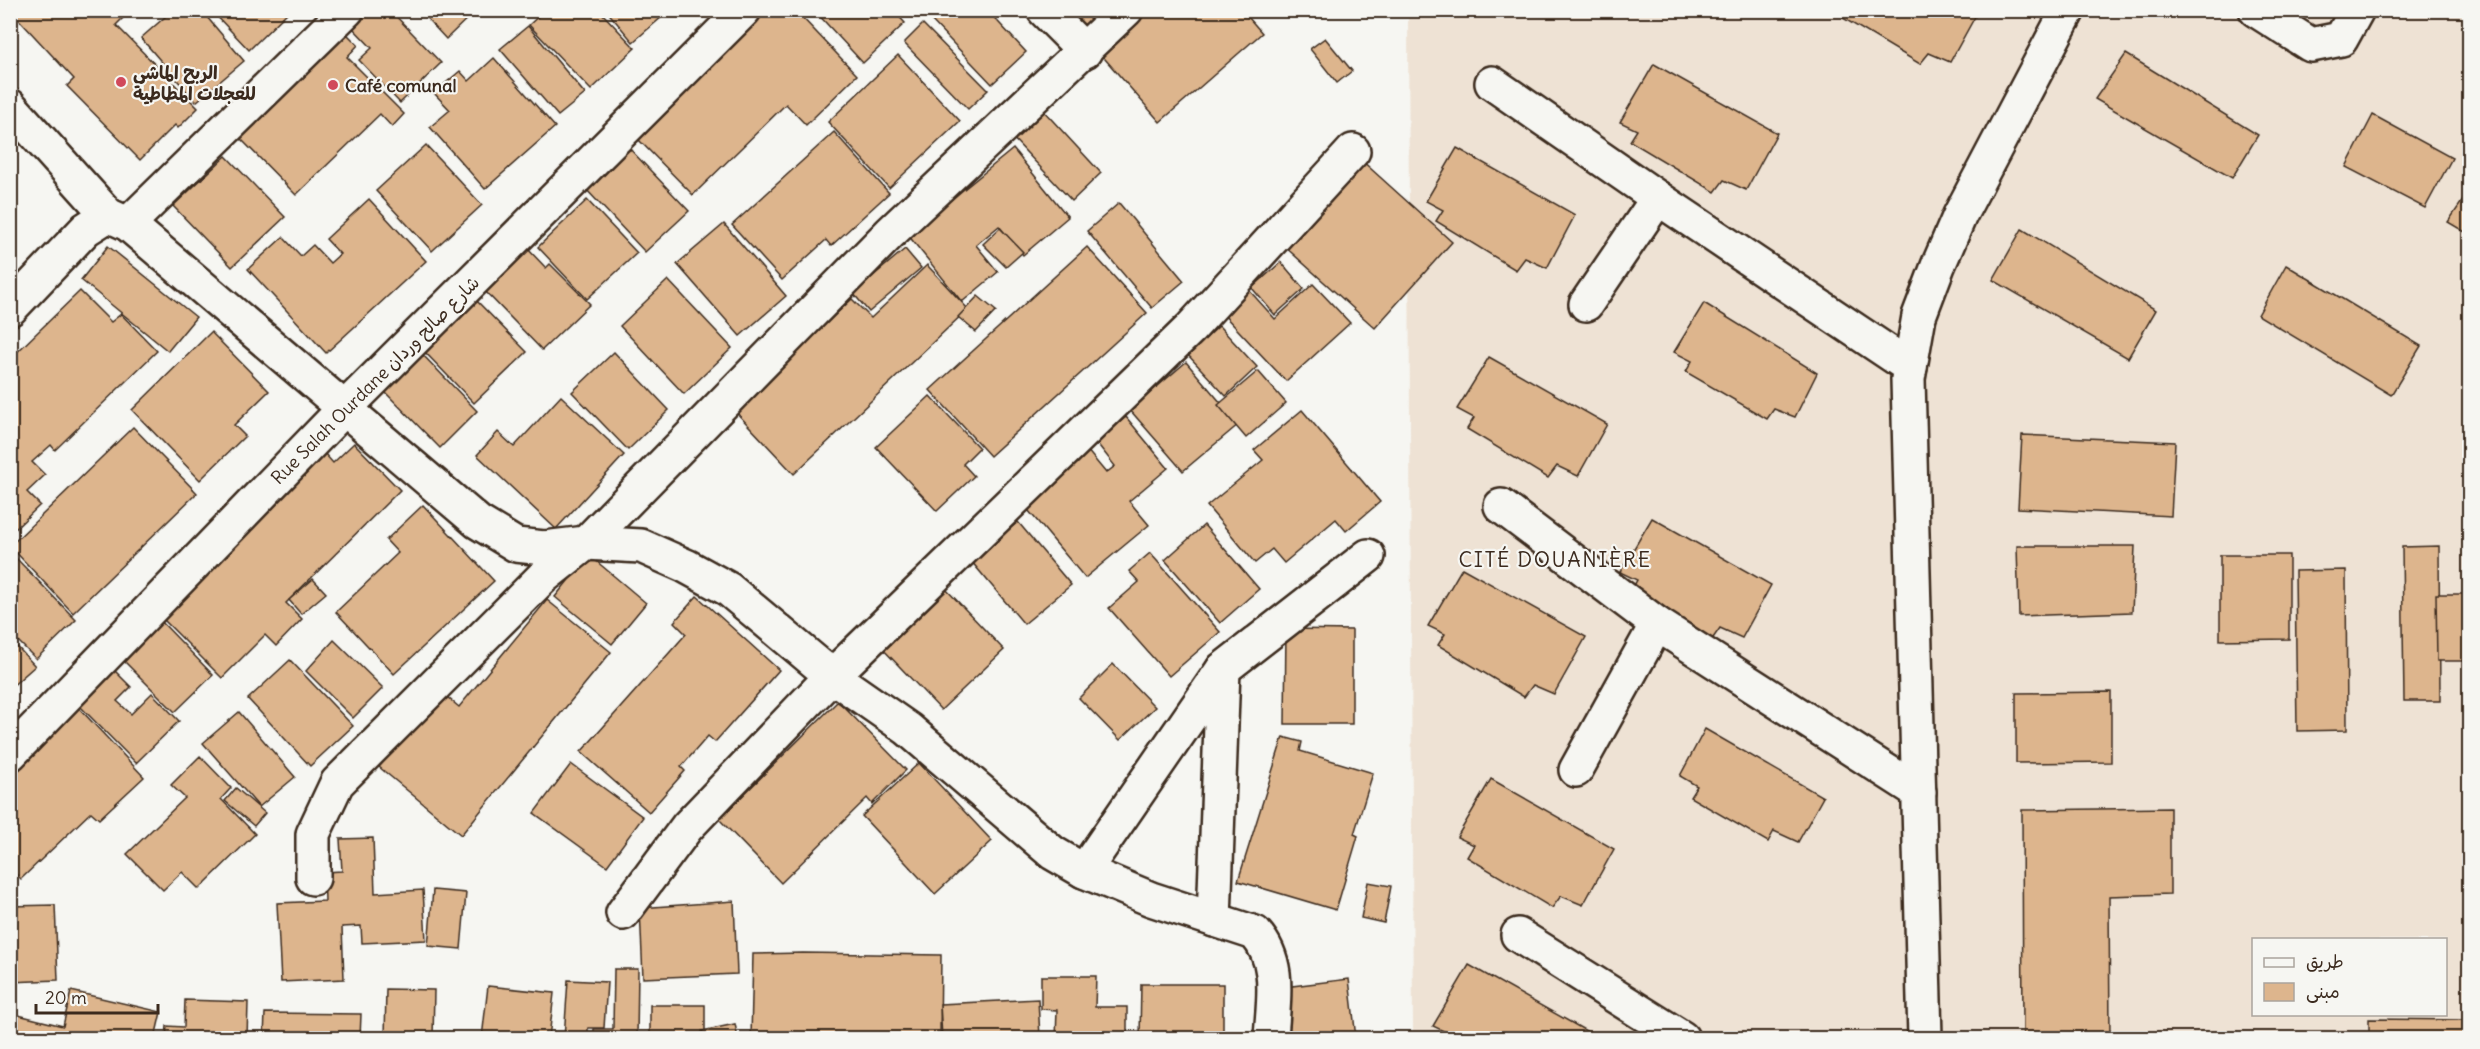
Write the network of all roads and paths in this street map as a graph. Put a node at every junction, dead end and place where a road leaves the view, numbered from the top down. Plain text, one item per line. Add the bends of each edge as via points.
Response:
1 (347, 10) edge
2 (744, 10) edge
3 (1044, 10) edge
4 (1126, 10) edge
5 (2256, 10) edge
6 (2357, 10) edge
7 (2065, 11) edge
8 (1085, 51) junction
9 (1492, 83) dead end
10 (10, 106) edge
11 (1353, 151) dead end
12 (1658, 198) junction
13 (118, 219) junction
14 (1586, 304) dead end
15 (10, 309) edge
16 (1910, 367) junction
17 (344, 409) junction
18 (1501, 506) dead end
19 (586, 543) junction
20 (1368, 556) dead end
21 (1657, 624) junction
22 (1223, 669) junction
23 (832, 676) junction
24 (10, 754) edge
25 (1576, 770) dead end
26 (1919, 792) junction
27 (1084, 871) junction
28 (313, 878) dead end
29 (623, 913) dead end
30 (1214, 920) junction
31 (1518, 935) dead end
32 (1271, 1038) edge
33 (1682, 1038) edge
34 (1925, 1038) edge

1 - 13 street
2 - 17 street, Rue Salah Ourdane شارع صالح وردان
3 - 8 street
4 - 8 street
5 - 6 street via 2311,45 2341,39
7 - 16 street via 1960,215 1919,316
8 - 19 street via 890,233
9 - 12 street
10 - 13 street
11 - 23 street via 1190,329
12 - 14 street
12 - 16 street
13 - 15 street via 86,229
13 - 17 street
16 - 26 street
17 - 19 street via 478,522 516,545 544,548
17 - 24 street, Rue Salah Ourdane شارع صالح وردان
18 - 21 street
19 - 23 street via 642,546 728,588
19 - 28 street via 542,578 337,783 313,834
20 - 22 street
21 - 25 street
21 - 26 street
22 - 27 street
22 - 30 street
23 - 27 street via 908,729 1053,853
23 - 29 street via 687,827
26 - 34 street
27 - 30 street
30 - 32 street via 1255,933 1266,945 1274,970
31 - 33 street

